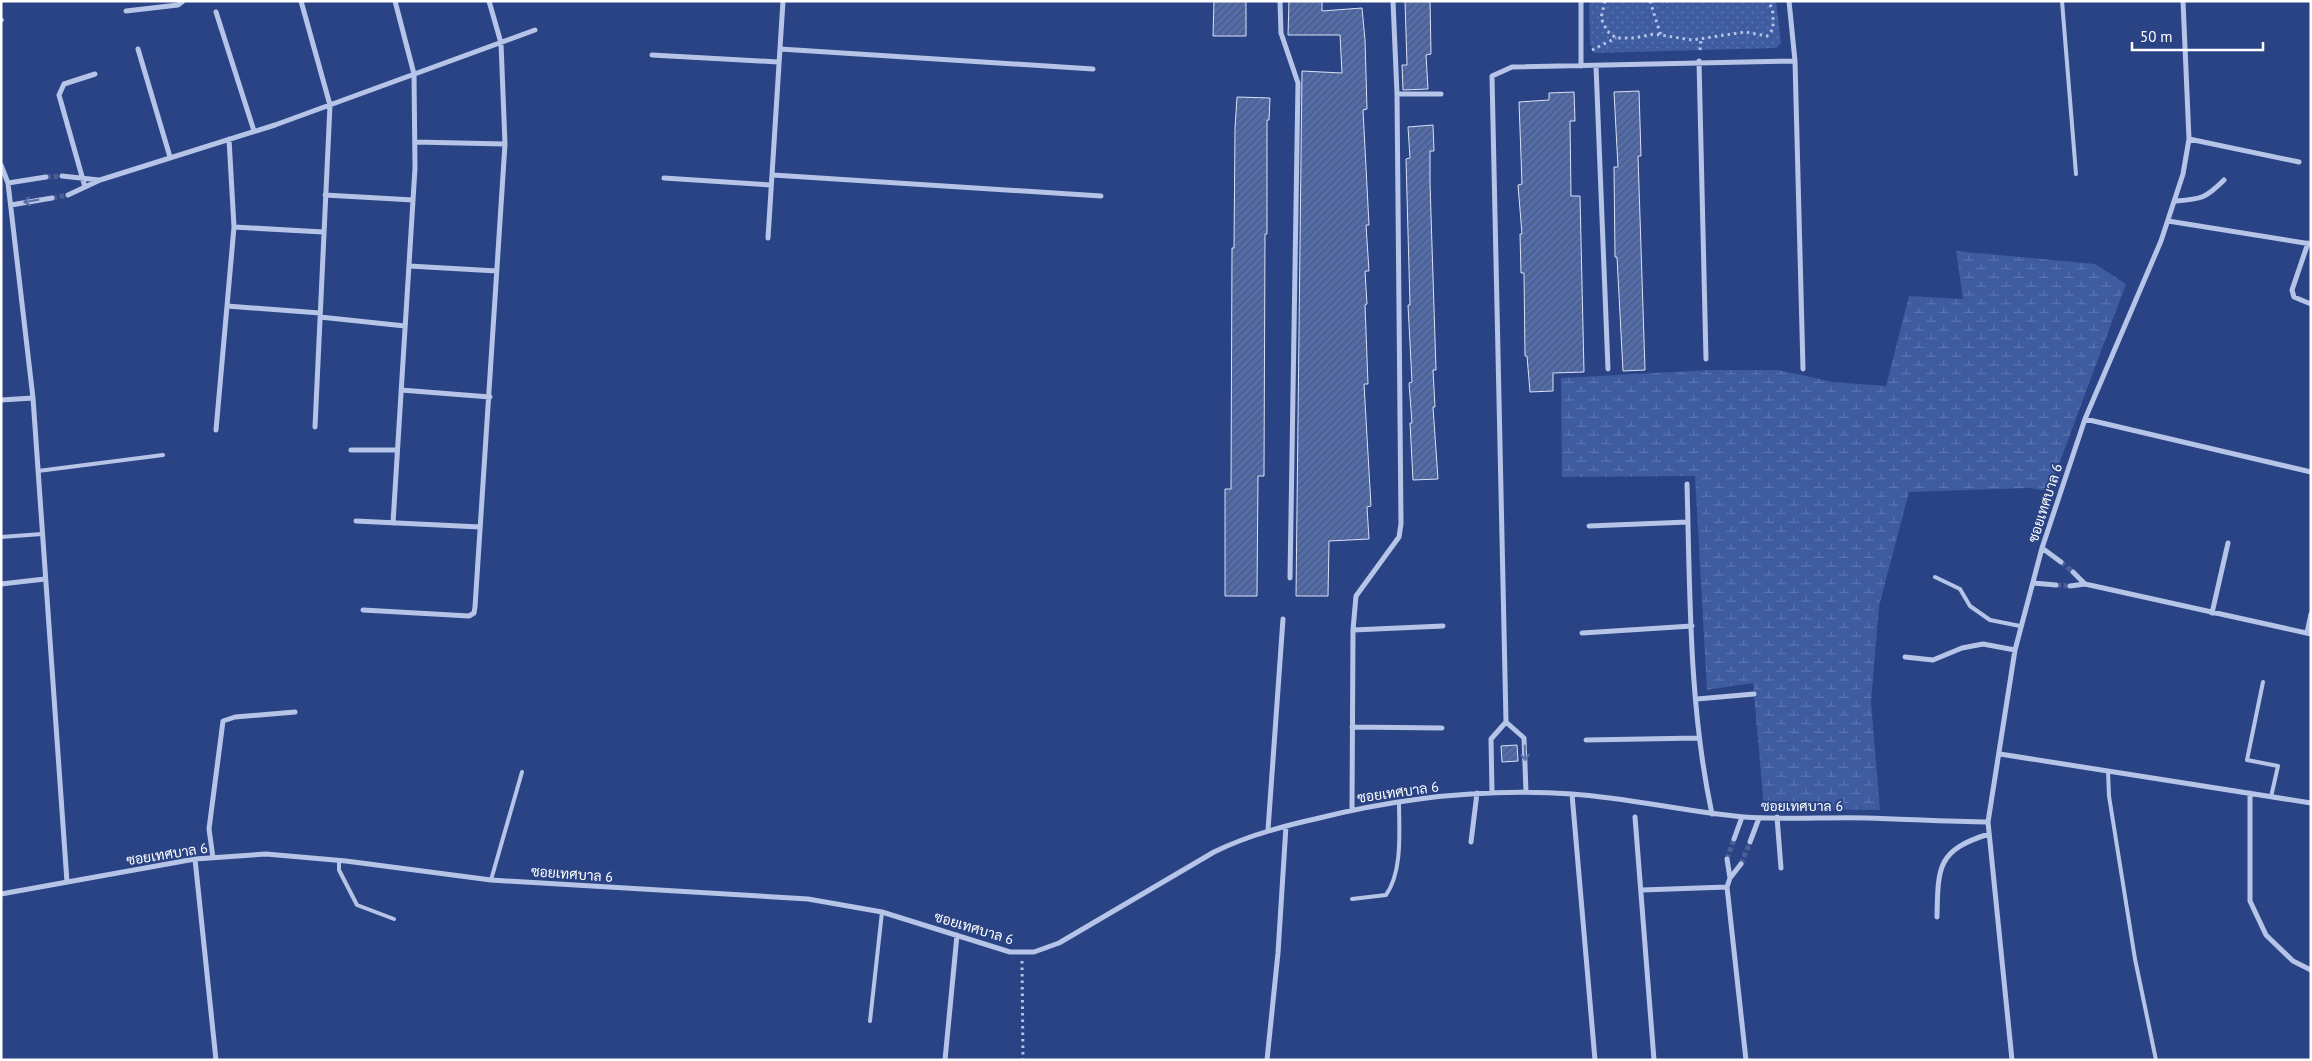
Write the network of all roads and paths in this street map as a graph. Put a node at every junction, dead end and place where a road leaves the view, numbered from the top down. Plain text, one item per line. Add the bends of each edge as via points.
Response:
1 (183, 1) edge
2 (302, 1) edge
3 (395, 1) edge
4 (488, 1) edge
5 (783, 1) edge
6 (1280, 1) edge
7 (1393, 1) edge
8 (1581, 1) edge
9 (1606, 1) edge
10 (1650, 1) edge
11 (1768, 1) edge
12 (1789, 1) edge
13 (2062, 1) edge
14 (2183, 1) edge
15 (126, 11) dead end
16 (216, 12) dead end
17 (534, 30) dead end
18 (1661, 36) junction
19 (1616, 38) junction
20 (501, 42) junction
21 (138, 49) dead end
22 (780, 50) junction
23 (652, 55) dead end
24 (1581, 55) junction
25 (1699, 61) junction
26 (1795, 61) junction
27 (778, 62) junction
28 (1581, 66) junction
29 (1596, 66) junction
30 (1093, 69) dead end
31 (95, 74) dead end
32 (414, 74) junction
33 (1397, 94) junction
34 (1441, 94) dead end
35 (330, 105) junction
36 (254, 131) junction
37 (229, 139) junction
38 (2189, 139) junction
39 (415, 142) junction
40 (505, 144) junction
41 (170, 157) junction
42 (2299, 162) dead end
43 (1, 165) edge
44 (2076, 174) dead end
45 (773, 175) junction
46 (62, 176) tunnel mouth
47 (46, 178) tunnel mouth
48 (82, 178) junction
49 (664, 178) dead end
50 (100, 180) junction
51 (2224, 180) dead end
52 (8, 183) junction
53 (771, 185) junction
54 (85, 187) junction
55 (68, 195) tunnel mouth
56 (325, 195) junction
57 (1102, 196) dead end
58 (52, 198) tunnel mouth
59 (413, 200) junction
60 (2174, 201) junction
61 (11, 205) junction
62 (2168, 222) junction
63 (234, 227) junction
64 (323, 232) junction
65 (768, 238) dead end
66 (2309, 244) edge
67 (409, 266) junction
68 (497, 271) junction
69 (2311, 304) edge
70 (227, 306) junction
71 (320, 315) junction
72 (405, 326) junction
73 (1706, 359) dead end
74 (1608, 369) dead end
75 (1803, 369) dead end
76 (401, 390) junction
77 (490, 397) junction
78 (33, 398) junction
79 (1, 400) edge
80 (2085, 419) junction
81 (315, 427) dead end
82 (216, 430) dead end
83 (351, 450) dead end
84 (397, 450) junction
85 (163, 455) dead end
86 (38, 471) junction
87 (2311, 472) edge
88 (1687, 484) dead end
89 (356, 521) dead end
90 (1688, 522) junction
91 (394, 523) junction
92 (1589, 526) dead end
93 (480, 527) junction
94 (42, 534) junction
95 (1, 537) edge
96 (2228, 543) dead end
97 (2042, 548) junction
98 (2061, 562) tunnel mouth
99 (2073, 572) tunnel mouth
100 (1935, 577) dead end
101 (1290, 578) dead end
102 (45, 579) junction
103 (2033, 583) junction
104 (1, 584) edge
105 (2086, 584) junction
106 (2056, 585) tunnel mouth
107 (2070, 586) tunnel mouth
108 (363, 610) dead end
109 (2212, 613) junction
110 (2311, 614) edge
111 (1282, 619) dead end
112 (1443, 626) dead end
113 (1692, 626) junction
114 (2020, 626) junction
115 (1354, 630) junction
116 (1582, 633) dead end
117 (2309, 633) edge
118 (2015, 650) junction
119 (1905, 657) dead end
120 (2263, 682) dead end
121 (1754, 694) dead end
122 (1697, 699) junction
123 (295, 712) dead end
124 (1506, 722) junction
125 (1352, 727) junction
126 (1442, 728) dead end
127 (1700, 738) junction
128 (1586, 740) dead end
129 (2000, 754) junction
130 (2108, 771) junction
131 (522, 772) dead end
132 (1492, 792) junction
133 (1526, 792) junction
134 (1477, 793) junction
135 (2250, 793) junction
136 (1572, 794) junction
137 (2271, 797) junction
138 (1399, 802) junction
139 (2311, 803) edge
140 (1352, 810) junction
141 (1712, 814) junction
142 (1635, 817) dead end
143 (1742, 817) junction
144 (1777, 817) junction
145 (1759, 818) junction
146 (1988, 822) junction
147 (1286, 826) junction
148 (1268, 830) junction
149 (1989, 834) junction
150 (1734, 839) tunnel mouth
151 (1472, 842) dead end
152 (1750, 842) tunnel mouth
153 (213, 858) junction
154 (195, 859) junction
155 (1727, 859) tunnel mouth
156 (338, 860) junction
157 (1742, 864) tunnel mouth
158 (1781, 868) dead end
159 (1730, 878) junction
160 (491, 880) junction
161 (67, 882) junction
162 (1726, 887) junction
163 (1642, 890) junction
164 (1, 894) edge
165 (1352, 899) dead end
166 (882, 912) junction
167 (1937, 917) dead end
168 (394, 919) dead end
169 (957, 935) junction
170 (1022, 953) junction
171 (2311, 970) edge
172 (870, 1021) dead end
173 (216, 1060) edge
174 (944, 1060) edge
175 (1023, 1060) edge
176 (1268, 1060) edge
177 (1594, 1060) edge
178 (1654, 1060) edge
179 (1746, 1060) edge
180 (2012, 1060) edge
181 (2156, 1060) edge

1 - 15 street via 178,5
2 - 35 street
3 - 32 street
4 - 20 street
5 - 22 street
6 - 101 street via 1282,33 1298,83
7 - 33 street
8 - 24 street
9 - 19 path via 1602,18 1607,31
10 - 18 path
11 - 18 path via 1773,13 1773,29 1767,36 1745,32 1692,40
12 - 26 street
13 - 44 lane
14 - 38 street, ซอยเทศบาล 6
16 - 36 street
17 - 20 street
18 - 19 path
19 - 24 path
20 - 32 street
20 - 40 street
21 - 41 street
22 - 27 street
22 - 30 street
23 - 27 street
24 - 28 street
25 - 26 street
25 - 29 street
25 - 73 street
26 - 75 street
27 - 45 street
28 - 29 street
28 - 124 street via 1512,67 1492,76
29 - 74 street
31 - 48 street via 64,84 59,96
32 - 35 street
32 - 39 street
33 - 34 street
33 - 115 street via 1399,537 1356,596
35 - 36 street
35 - 56 street
36 - 37 street
37 - 41 street
37 - 63 street
38 - 42 street
38 - 60 street, ซอยเทศบาล 6
39 - 40 street
39 - 59 street
40 - 68 street
41 - 50 street
43 - 52 street
45 - 53 street
45 - 57 street
46 - 48 street
47 - 52 street
48 - 50 street
48 - 54 street
49 - 53 street
50 - 54 street
51 - 60 street via 2201,198
52 - 61 street
53 - 65 street
54 - 55 street
56 - 59 street
56 - 64 street
58 -> 61 street
59 - 67 street
60 - 62 street, ซอยเทศบาล 6
61 - 78 street
62 - 66 street
62 - 80 street, ซอยเทศบาล 6
63 - 64 street
63 - 70 street
64 - 71 street
66 - 69 street via 2292,290 2294,297
67 - 68 street
67 - 72 street
68 - 77 street
70 - 71 street
70 - 82 street
71 - 72 street
71 - 81 street
72 - 76 street
76 - 77 street
76 - 84 street
77 - 93 street
78 - 79 street
78 - 86 street
80 - 87 street
80 - 97 street, ซอยเทศบาล 6
83 - 84 street
84 - 91 street
85 - 86 lane
86 - 94 street
88 - 90 street
89 - 91 street
90 - 92 street
90 - 113 street
91 - 93 street
93 - 108 street via 474,613 469,616
94 - 95 lane
94 - 102 street
96 - 109 street
97 - 98 street
97 - 103 street, ซอยเทศบาล 6
99 - 105 street
100 - 114 lane via 1960,589 1970,606 1990,620
102 - 104 street
102 - 161 street
103 - 106 street
103 - 114 street, ซอยเทศบาล 6
105 - 107 street
105 - 109 street
109 - 117 street
110 - 117 street
111 - 148 street
112 - 115 street
113 - 116 street
113 - 122 street
114 - 118 street, ซอยเทศบาล 6
115 - 125 street
118 - 119 street via 1982,644 1933,660
118 - 129 street, ซอยเทศบาล 6
120 - 137 lane via 2248,760 2278,766
121 - 122 street
122 - 127 street
123 - 153 street via 223,721 209,829
124 - 132 street via 1491,739
124 -> 133 street via 1524,738
125 - 126 street
125 - 140 street
127 - 128 street
127 - 141 street
129 - 130 street
129 - 146 street, ซอยเทศบาล 6
130 - 135 street
130 - 181 lane via 2109,796 2135,959
131 - 160 lane
132 - 133 street, ซอยเทศบาล 6
132 - 134 street, ซอยเทศบาล 6
133 - 136 street, ซอยเทศบาล 6
134 - 138 street, ซอยเทศบาล 6
134 - 151 street
135 - 137 street
135 - 171 street via 2250,901 2266,935 2293,961
136 - 141 street, ซอยเทศบาล 6
136 - 177 street
137 - 139 street
138 - 140 street, ซอยเทศบาล 6
138 - 165 lane via 1392,887 1386,895
140 - 147 street, ซอยเทศบาล 6
141 - 143 street, ซอยเทศบาล 6
142 - 163 street
143 - 145 street, ซอยเทศบาล 6
143 - 150 street
144 - 145 street, ซอยเทศบาล 6
144 - 146 street, ซอยเทศบาล 6
144 - 158 street
145 - 152 street
146 - 149 street
147 - 148 street, ซอยเทศบาล 6
147 - 176 street
148 - 170 street, ซอยเทศบาล 6 via 1241,838 1214,852 1059,944
149 - 167 street via 1956,848 1943,862
149 - 180 street
153 - 154 street, ซอยเทศบาล 6
153 - 156 street, ซอยเทศบาล 6 via 266,854
154 - 161 street, ซอยเทศบาล 6
154 - 173 street
155 - 159 street
156 - 160 street, ซอยเทศบาล 6
156 - 168 lane via 339,870 357,905
157 - 159 street
159 - 162 street
160 - 166 street, ซอยเทศบาล 6 via 808,899
161 - 164 street, ซอยเทศบาล 6
162 - 163 street
162 - 179 street
163 - 178 street
166 - 169 street, ซอยเทศบาล 6
166 - 172 lane
169 - 170 street, ซอยเทศบาล 6
169 - 174 street
170 - 175 path

